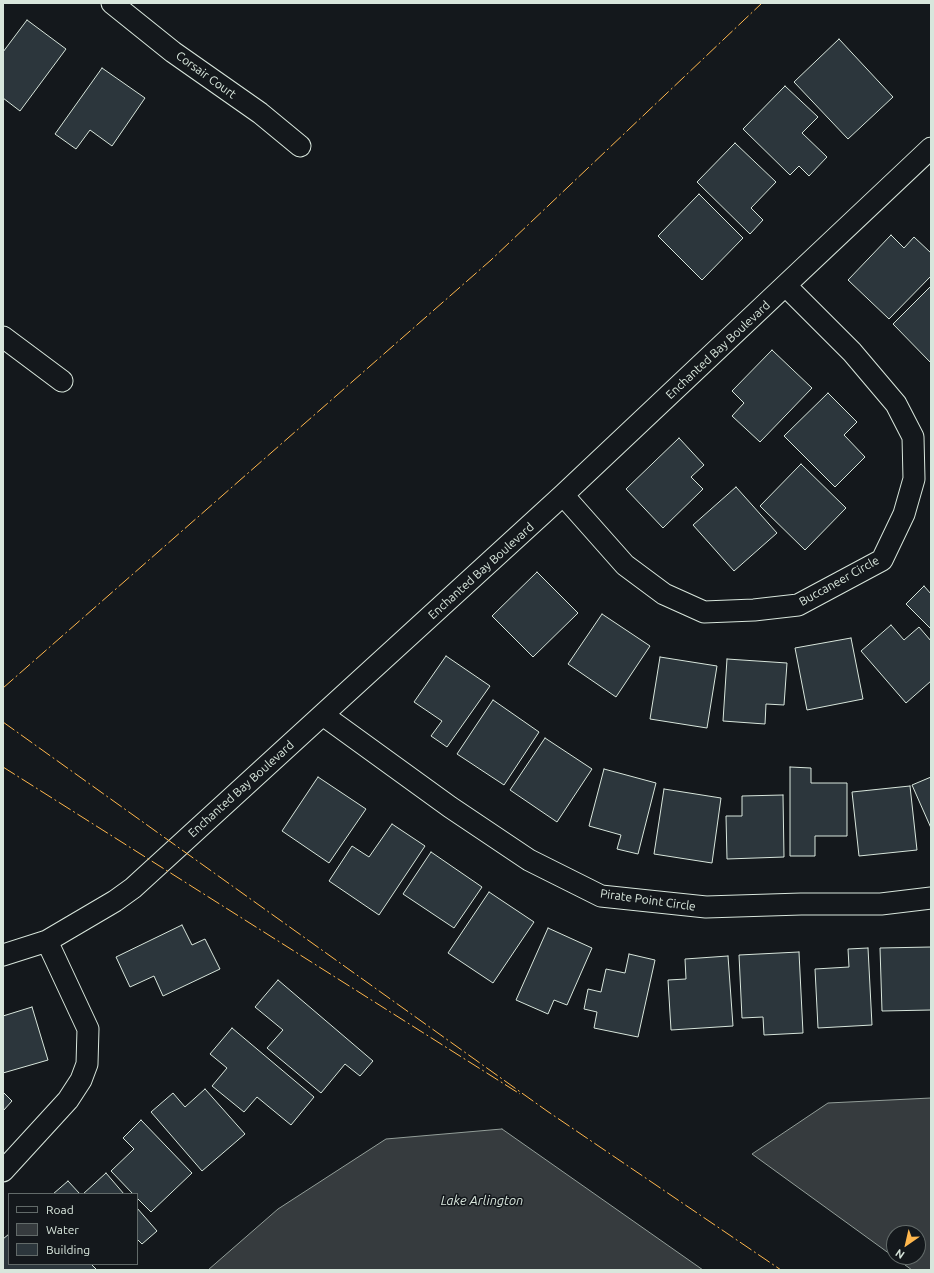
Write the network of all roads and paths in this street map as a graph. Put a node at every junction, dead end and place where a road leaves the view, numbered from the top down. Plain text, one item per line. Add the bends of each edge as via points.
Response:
1 (112, 3) edge
2 (300, 146) dead end
3 (931, 148) edge
4 (786, 286) junction
5 (3, 337) edge
6 (62, 381) dead end
7 (563, 496) junction
8 (323, 715) junction
9 (931, 898) edge
10 (47, 941) junction
11 (3, 955) edge
12 (3, 1171) edge

1 - 2 street, Corsair Court via 174,52 260,113
3 - 4 street, Enchanted Bay Boulevard
4 - 7 street, Enchanted Bay Boulevard
4 - 7 street, Buccaneer Circle via 852,352 896,404 913,437 914,480 904,514 882,560 798,605 704,612 664,594 625,565
5 - 6 street
7 - 8 street, Enchanted Bay Boulevard
8 - 9 street, Pirate Point Circle via 450,807 529,860 601,896 706,907 881,904
8 - 10 street, Enchanted Bay Boulevard via 133,888
10 - 11 street, Enchanted Bay Boulevard
10 - 12 street via 88,1029 87,1064 81,1080 68,1100

